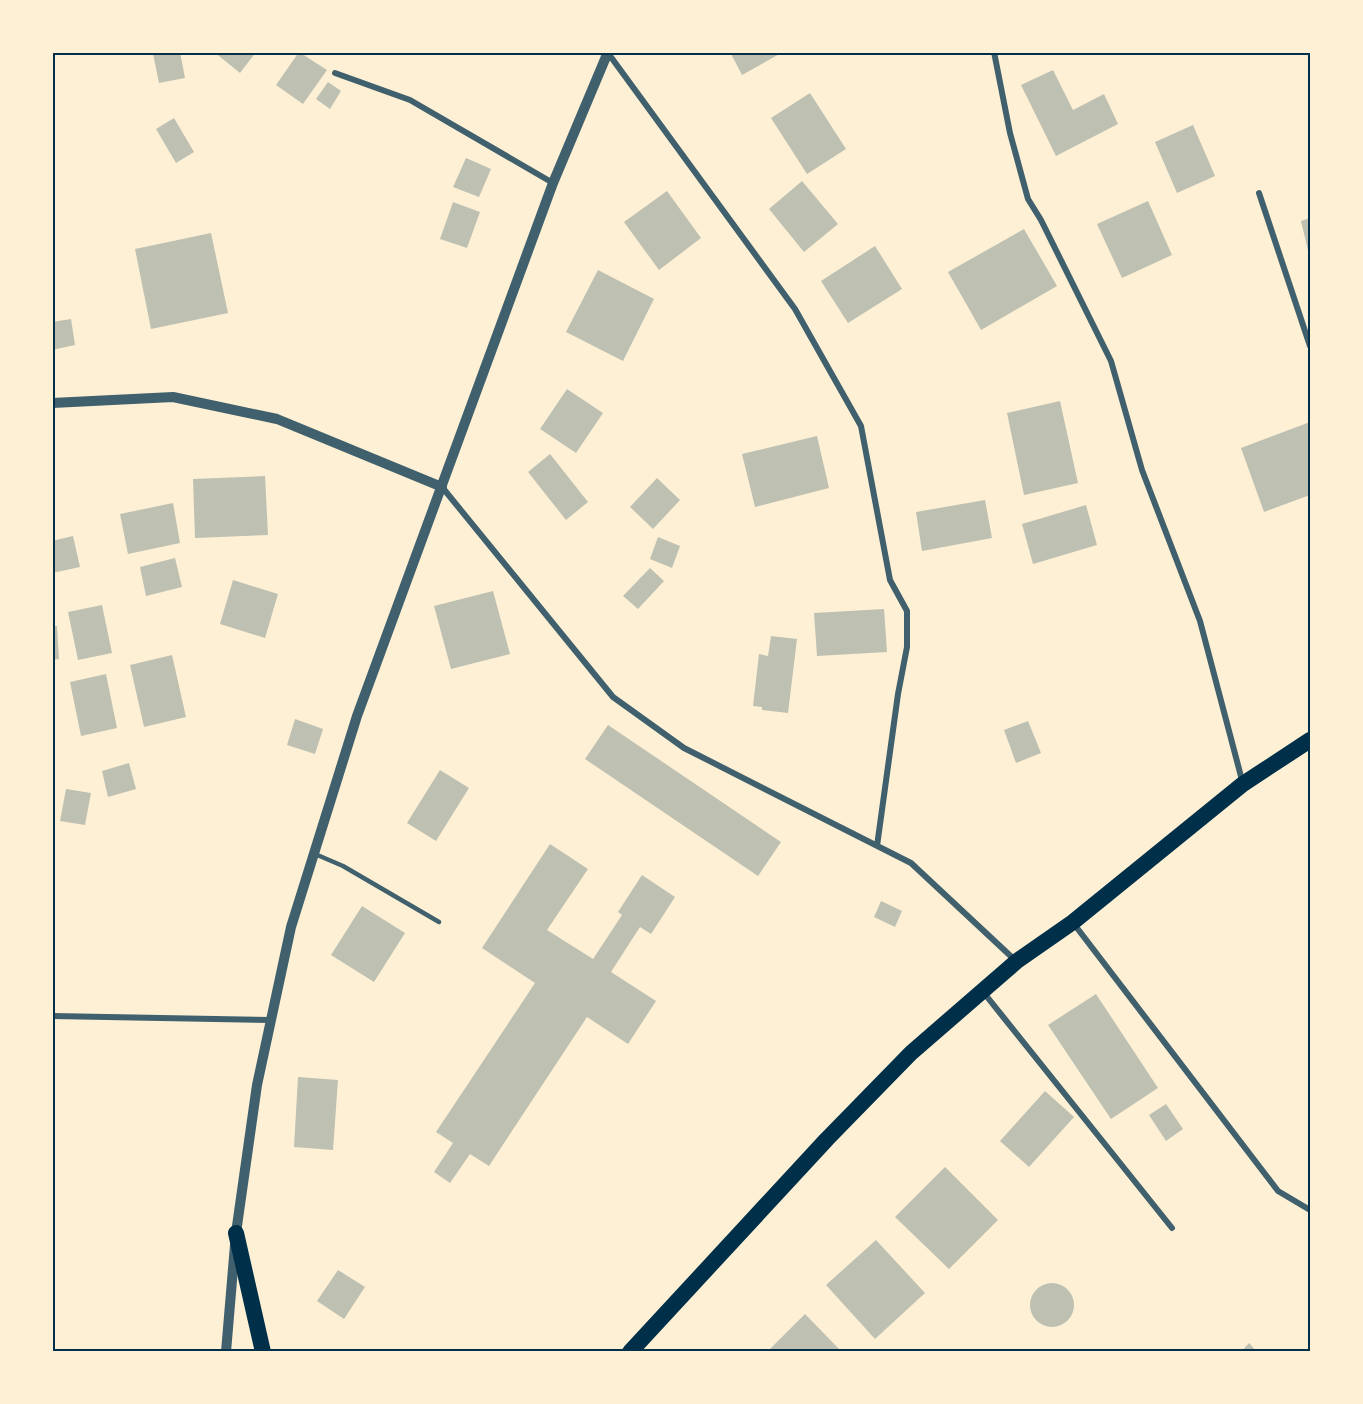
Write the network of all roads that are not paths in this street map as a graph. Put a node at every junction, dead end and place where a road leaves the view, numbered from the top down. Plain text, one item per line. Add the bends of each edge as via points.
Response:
1 (994, 52) edge
2 (608, 53) edge
3 (335, 73) dead end
4 (553, 183) junction
5 (1259, 193) dead end
6 (1311, 346) edge
7 (52, 404) edge
8 (442, 487) junction
9 (1311, 740) edge
10 (1243, 784) junction
11 (877, 846) junction
12 (314, 853) junction
13 (438, 922) dead end
14 (1073, 922) junction
15 (1017, 961) junction
16 (982, 990) junction
17 (52, 1016) edge
18 (271, 1020) junction
19 (1311, 1210) edge
20 (1172, 1228) dead end
21 (236, 1233) junction
22 (226, 1352) edge
23 (263, 1352) edge
24 (630, 1352) edge

1 - 10 street via 1028,199 1111,361 1142,470 1200,621
2 - 4 street
2 - 11 street via 795,309 861,426 890,580 907,611 907,647
3 - 4 street via 410,100
4 - 8 street
5 - 6 street
7 - 8 street via 173,397 277,419
8 - 11 street via 613,697 684,748
8 - 12 street via 357,716
9 - 10 highway
10 - 14 highway
11 - 15 street via 911,863
12 - 13 lane
12 - 18 street via 291,927
14 - 15 highway
14 - 19 street via 1278,1191
15 - 16 highway
16 - 20 street
16 - 24 highway via 911,1053 835,1131
17 - 18 street
18 - 21 street via 257,1085
21 - 22 street
21 - 23 highway

